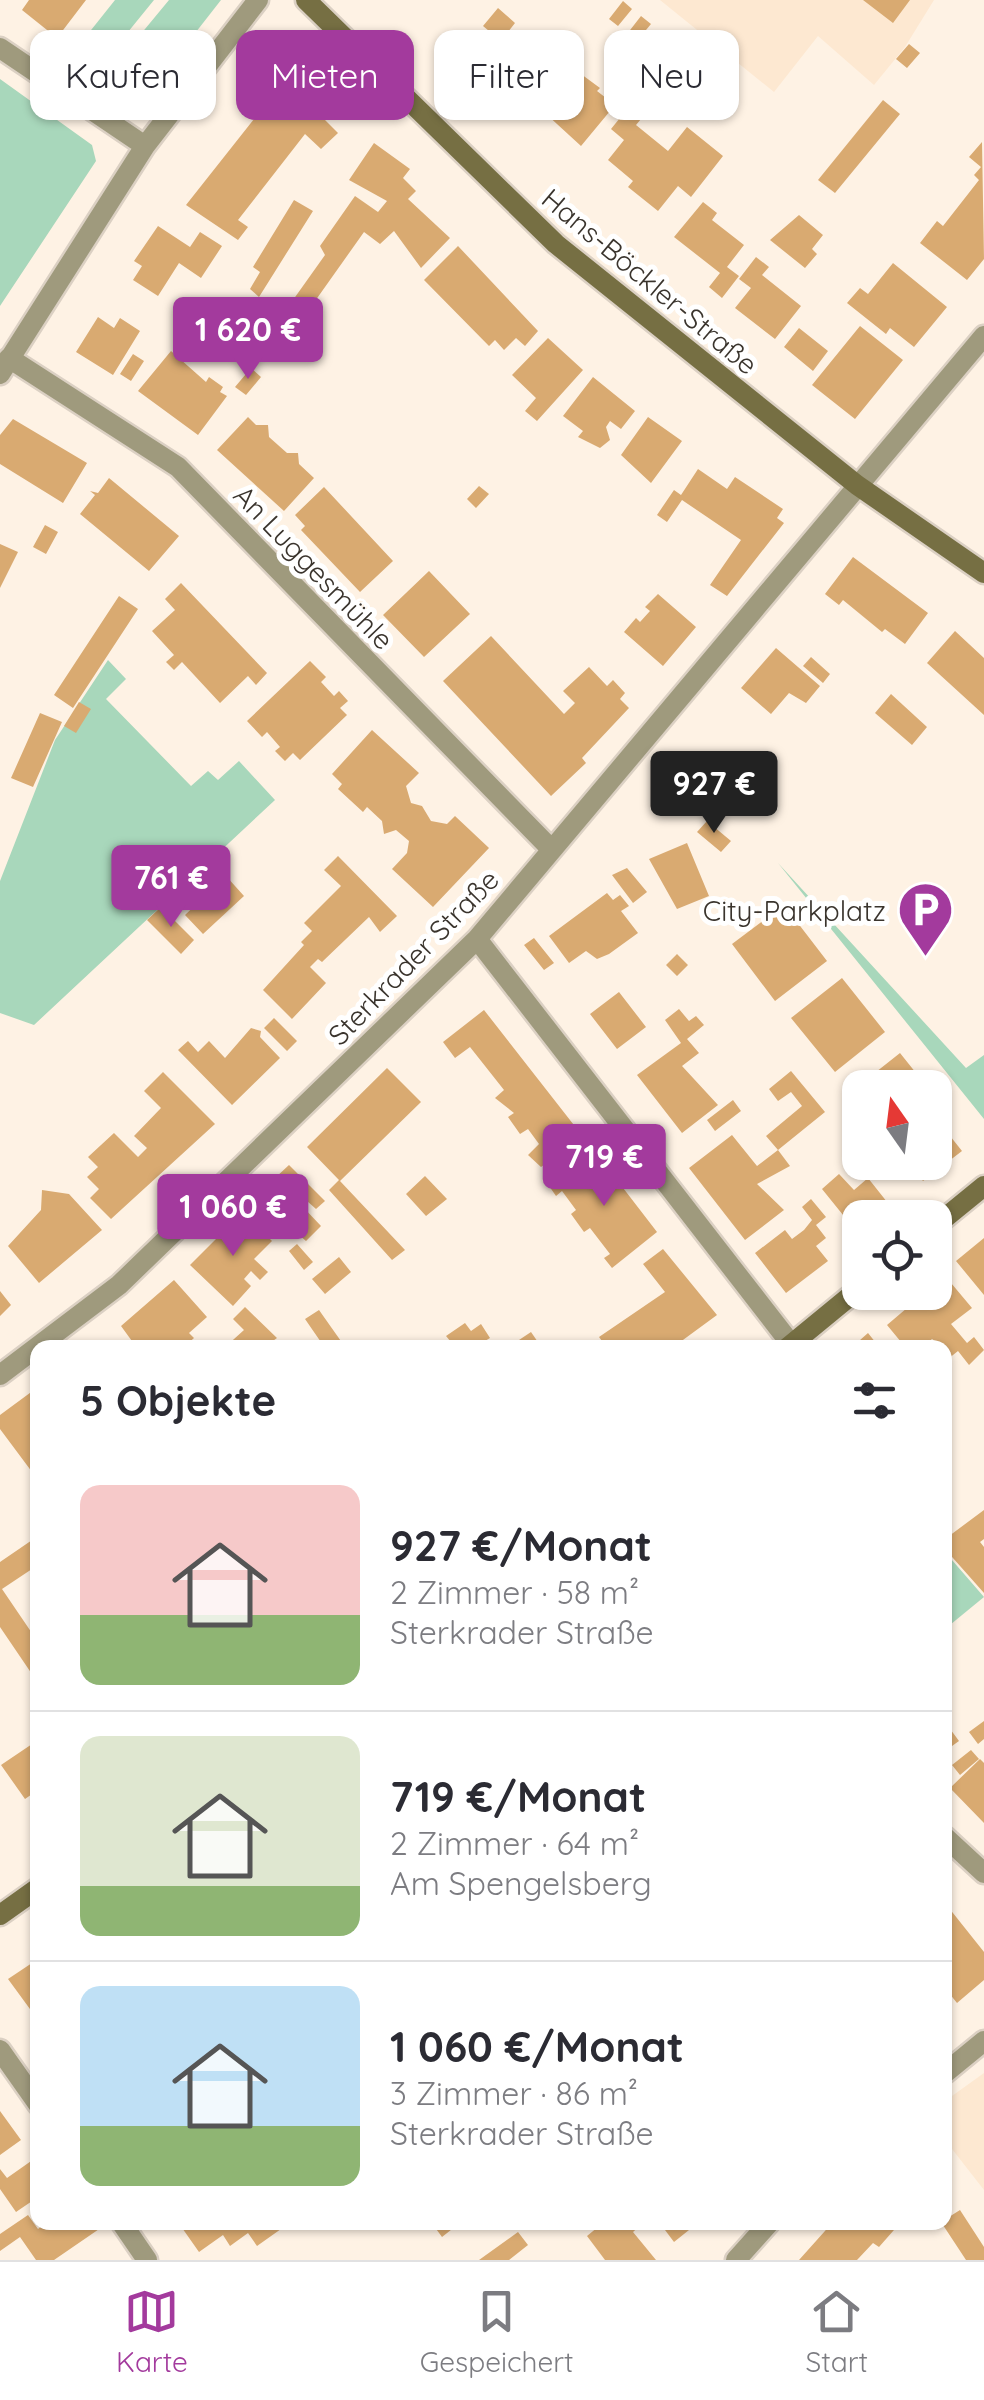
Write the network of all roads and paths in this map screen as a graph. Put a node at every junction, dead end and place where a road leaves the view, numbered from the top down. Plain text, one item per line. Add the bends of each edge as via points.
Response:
1 (258, 0) edge
2 (306, 0) edge
3 (0, 48) edge
4 (146, 146) junction
5 (984, 336) edge
6 (4, 366) edge
7 (858, 485) junction
8 (984, 573) edge
9 (551, 849) junction
10 (477, 938) junction
11 (984, 1186) edge
12 (952, 1212) edge
13 (842, 1303) edge
14 (46, 1340) edge
15 (784, 1340) edge
16 (796, 1340) edge
17 (30, 1352) edge
18 (0, 1375) edge
19 (952, 1843) edge
20 (984, 1873) edge
21 (30, 1894) edge
22 (0, 1916) edge
23 (984, 2041) edge
24 (0, 2050) edge
25 (952, 2066) edge
26 (30, 2093) edge
27 (127, 2230) edge
28 (763, 2230) edge
29 (148, 2260) edge
30 (736, 2260) edge

1 - 4 street
2 - 7 main road, Hans-Böckler-Straße via 556,244
3 - 4 street
4 - 6 street
5 - 7 street, Sterkrader Straße
6 - 9 street, An Luggesmühle via 178,467
7 - 8 main road, Hans-Böckler-Straße
7 - 9 street, Sterkrader Straße
9 - 10 street, Sterkrader Straße
10 - 14 street, Sterkrader Straße via 119,1285
10 - 15 street
11 - 12 main road
13 - 16 main road
17 - 18 street, Sterkrader Straße
19 - 20 street
21 - 22 main road
23 - 25 street
24 - 26 street
27 - 29 street
28 - 30 street

